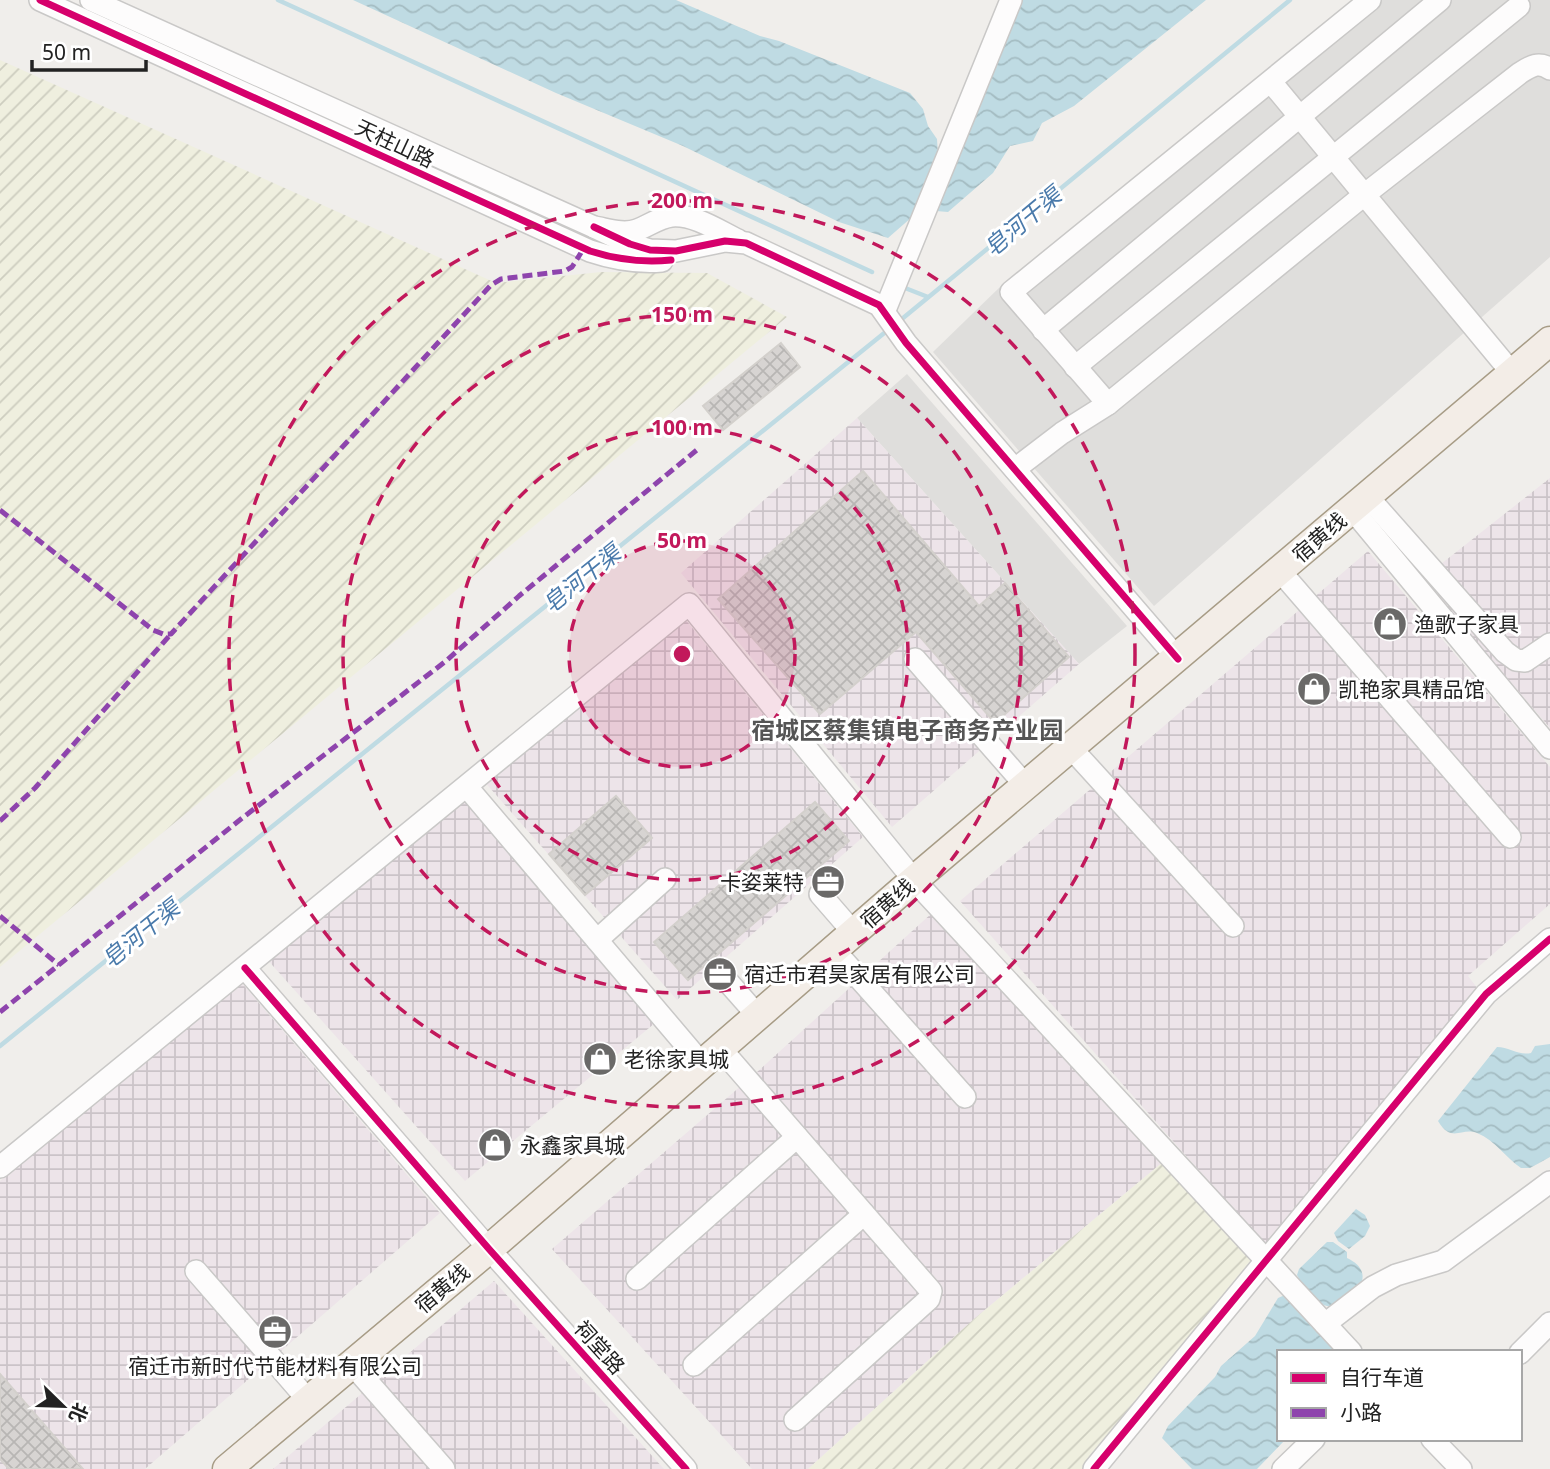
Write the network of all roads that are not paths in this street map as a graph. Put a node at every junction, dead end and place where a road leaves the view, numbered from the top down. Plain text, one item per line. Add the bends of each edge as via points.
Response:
1 (40, 0) edge
2 (91, 0) edge
3 (1011, 0) edge
4 (1370, 0) edge
5 (1440, 0) edge
6 (1519, 6) dead end
7 (1550, 69) edge
8 (1271, 82) junction
9 (1299, 116) junction
10 (1333, 158) junction
11 (1364, 195) junction
12 (594, 227) junction
13 (747, 243) junction
14 (886, 313) junction
15 (1043, 330) junction
16 (1550, 341) edge
17 (1075, 366) junction
18 (1512, 373) junction
19 (1108, 404) junction
20 (1015, 469) junction
21 (1360, 502) junction
22 (1280, 571) junction
23 (1550, 644) edge
24 (915, 659) dead end
25 (1178, 659) junction
26 (1072, 748) junction
27 (1550, 748) edge
28 (1026, 786) junction
29 (467, 787) junction
30 (1510, 837) dead end
31 (665, 879) dead end
32 (914, 880) junction
33 (820, 894) dead end
34 (1233, 926) dead end
35 (1550, 939) edge
36 (597, 940) junction
37 (844, 941) junction
38 (245, 968) junction
39 (728, 982) dead end
40 (758, 1016) junction
41 (711, 1056) junction
42 (965, 1097) dead end
43 (797, 1137) junction
44 (0, 1167) edge
45 (1550, 1182) edge
46 (864, 1214) junction
47 (489, 1249) junction
48 (1266, 1262) junction
49 (196, 1271) dead end
50 (637, 1279) dead end
51 (1550, 1323) edge
52 (1325, 1324) junction
53 (1349, 1350) edge
54 (1522, 1351) edge
55 (352, 1364) junction
56 (694, 1364) dead end
57 (308, 1401) junction
58 (795, 1420) dead end
59 (1312, 1441) edge
60 (1434, 1441) edge
61 (1448, 1465) edge
62 (227, 1469) edge
63 (444, 1469) edge
64 (686, 1469) edge
65 (1094, 1469) edge
66 (1283, 1469) edge

1 - 13 street, 天柱山路 via 615,259 680,259
2 - 12 street, 天柱山路
3 - 14 street
4 - 8 street
5 - 9 street
6 - 10 street
7 - 11 street via 1532,65 1520,73
8 - 9 street
8 - 15 street via 1011,292
9 - 10 street
9 - 15 street
10 - 11 street
10 - 17 street
11 - 18 street
11 - 19 street
12 - 13 street via 650,250 676,251 725,241
12 - 13 street, 天柱山路 via 634,232 680,216
13 - 14 street via 875,303
14 - 20 street via 906,343
15 - 17 street
16 - 18 main road, 宿黄线
17 - 19 street
18 - 21 main road, 宿黄线
19 - 20 street
20 - 25 street
21 - 22 main road, 宿黄线
21 - 23 street via 1505,652 1525,661
21 - 27 street
22 - 25 main road, 宿黄线
22 - 30 street
24 - 28 street
25 - 26 main road, 宿黄线
26 - 28 main road, 宿黄线
26 - 34 street
28 - 32 main road, 宿黄线
29 - 32 street via 689,604
29 - 36 street
29 - 38 street
31 - 36 street
32 - 37 main road, 宿黄线
32 - 48 street
33 - 37 street
35 - 48 street via 1486,994
36 - 41 street
37 - 40 main road, 宿黄线
37 - 42 street
38 - 44 street
38 - 47 street, 祠堂路
39 - 40 street
40 - 41 main road, 宿黄线
41 - 43 street
41 - 47 main road, 宿黄线
43 - 46 street
43 - 50 street
45 - 52 street via 1443,1261 1373,1287
46 - 56 street
46 - 58 street via 931,1291 929,1299
47 - 55 main road, 宿黄线
47 - 64 street, 祠堂路
48 - 52 street
48 - 65 street
49 - 57 street
51 - 54 street
52 - 53 street
55 - 57 main road, 宿黄线
55 - 63 street
57 - 62 main road, 宿黄线
59 - 66 street
60 - 61 street

